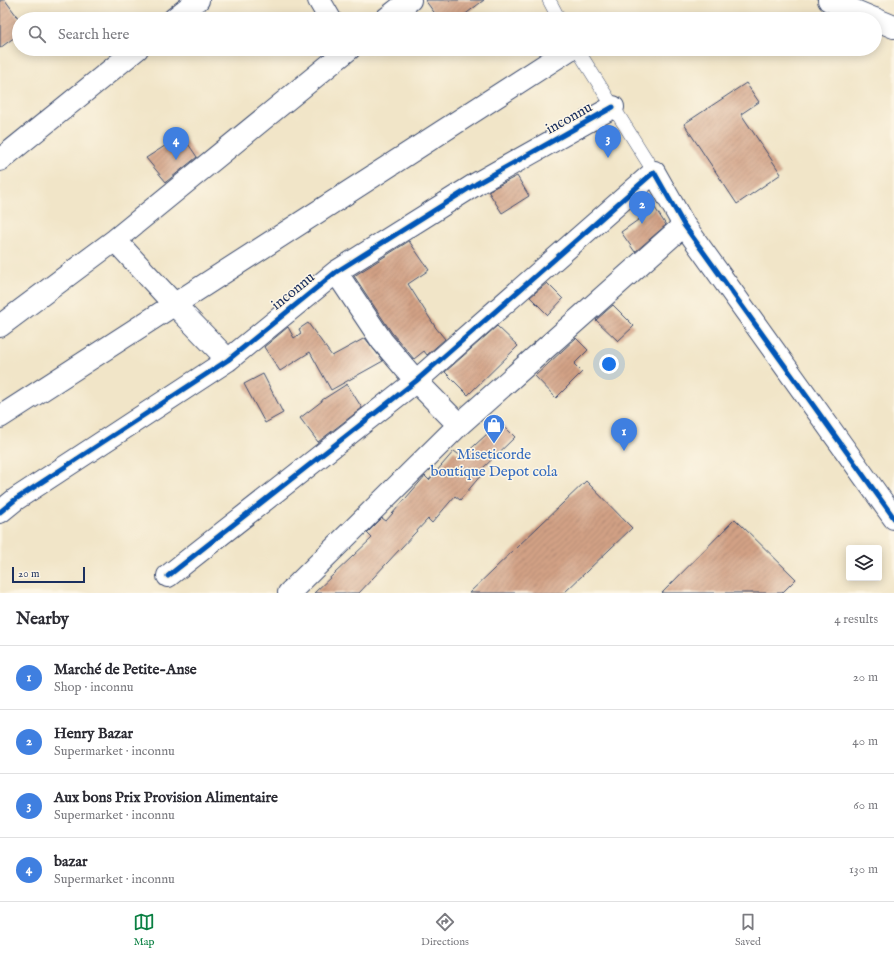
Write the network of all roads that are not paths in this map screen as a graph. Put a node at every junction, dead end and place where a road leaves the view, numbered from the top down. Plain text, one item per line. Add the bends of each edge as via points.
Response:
1 (198, 0) edge
2 (319, 0) edge
3 (410, 0) edge
4 (548, 0) edge
5 (829, 0) edge
6 (183, 12) edge
7 (326, 12) edge
8 (395, 12) edge
9 (555, 12) edge
10 (858, 12) edge
11 (882, 22) edge
12 (894, 27) edge
13 (128, 56) edge
14 (340, 56) edge
15 (559, 56) edge
16 (581, 56) edge
17 (613, 107) junction
18 (0, 160) edge
19 (654, 172) junction
20 (684, 225) junction
21 (115, 240) junction
22 (336, 272) junction
23 (174, 304) junction
24 (0, 326) edge
25 (228, 360) junction
26 (416, 381) junction
27 (0, 417) edge
28 (459, 425) junction
29 (0, 512) edge
30 (894, 518) edge
31 (168, 576) dead end
32 (289, 593) edge

1 - 6 street
2 - 7 street
3 - 8 street
4 - 9 lane
5 - 10 street
11 - 12 street
13 - 18 street
14 - 21 street
15 - 23 street
16 - 17 lane
17 - 19 lane
17 - 22 street, inconnu via 476,184
19 - 20 street
19 - 26 street
20 - 28 street
20 - 30 street
21 - 23 street
21 - 24 street
22 - 25 street, inconnu
22 - 26 street, inconnu via 382,341
23 - 25 street
23 - 27 street
25 - 29 street, inconnu
26 - 28 street, inconnu
26 - 31 street
28 - 32 street

